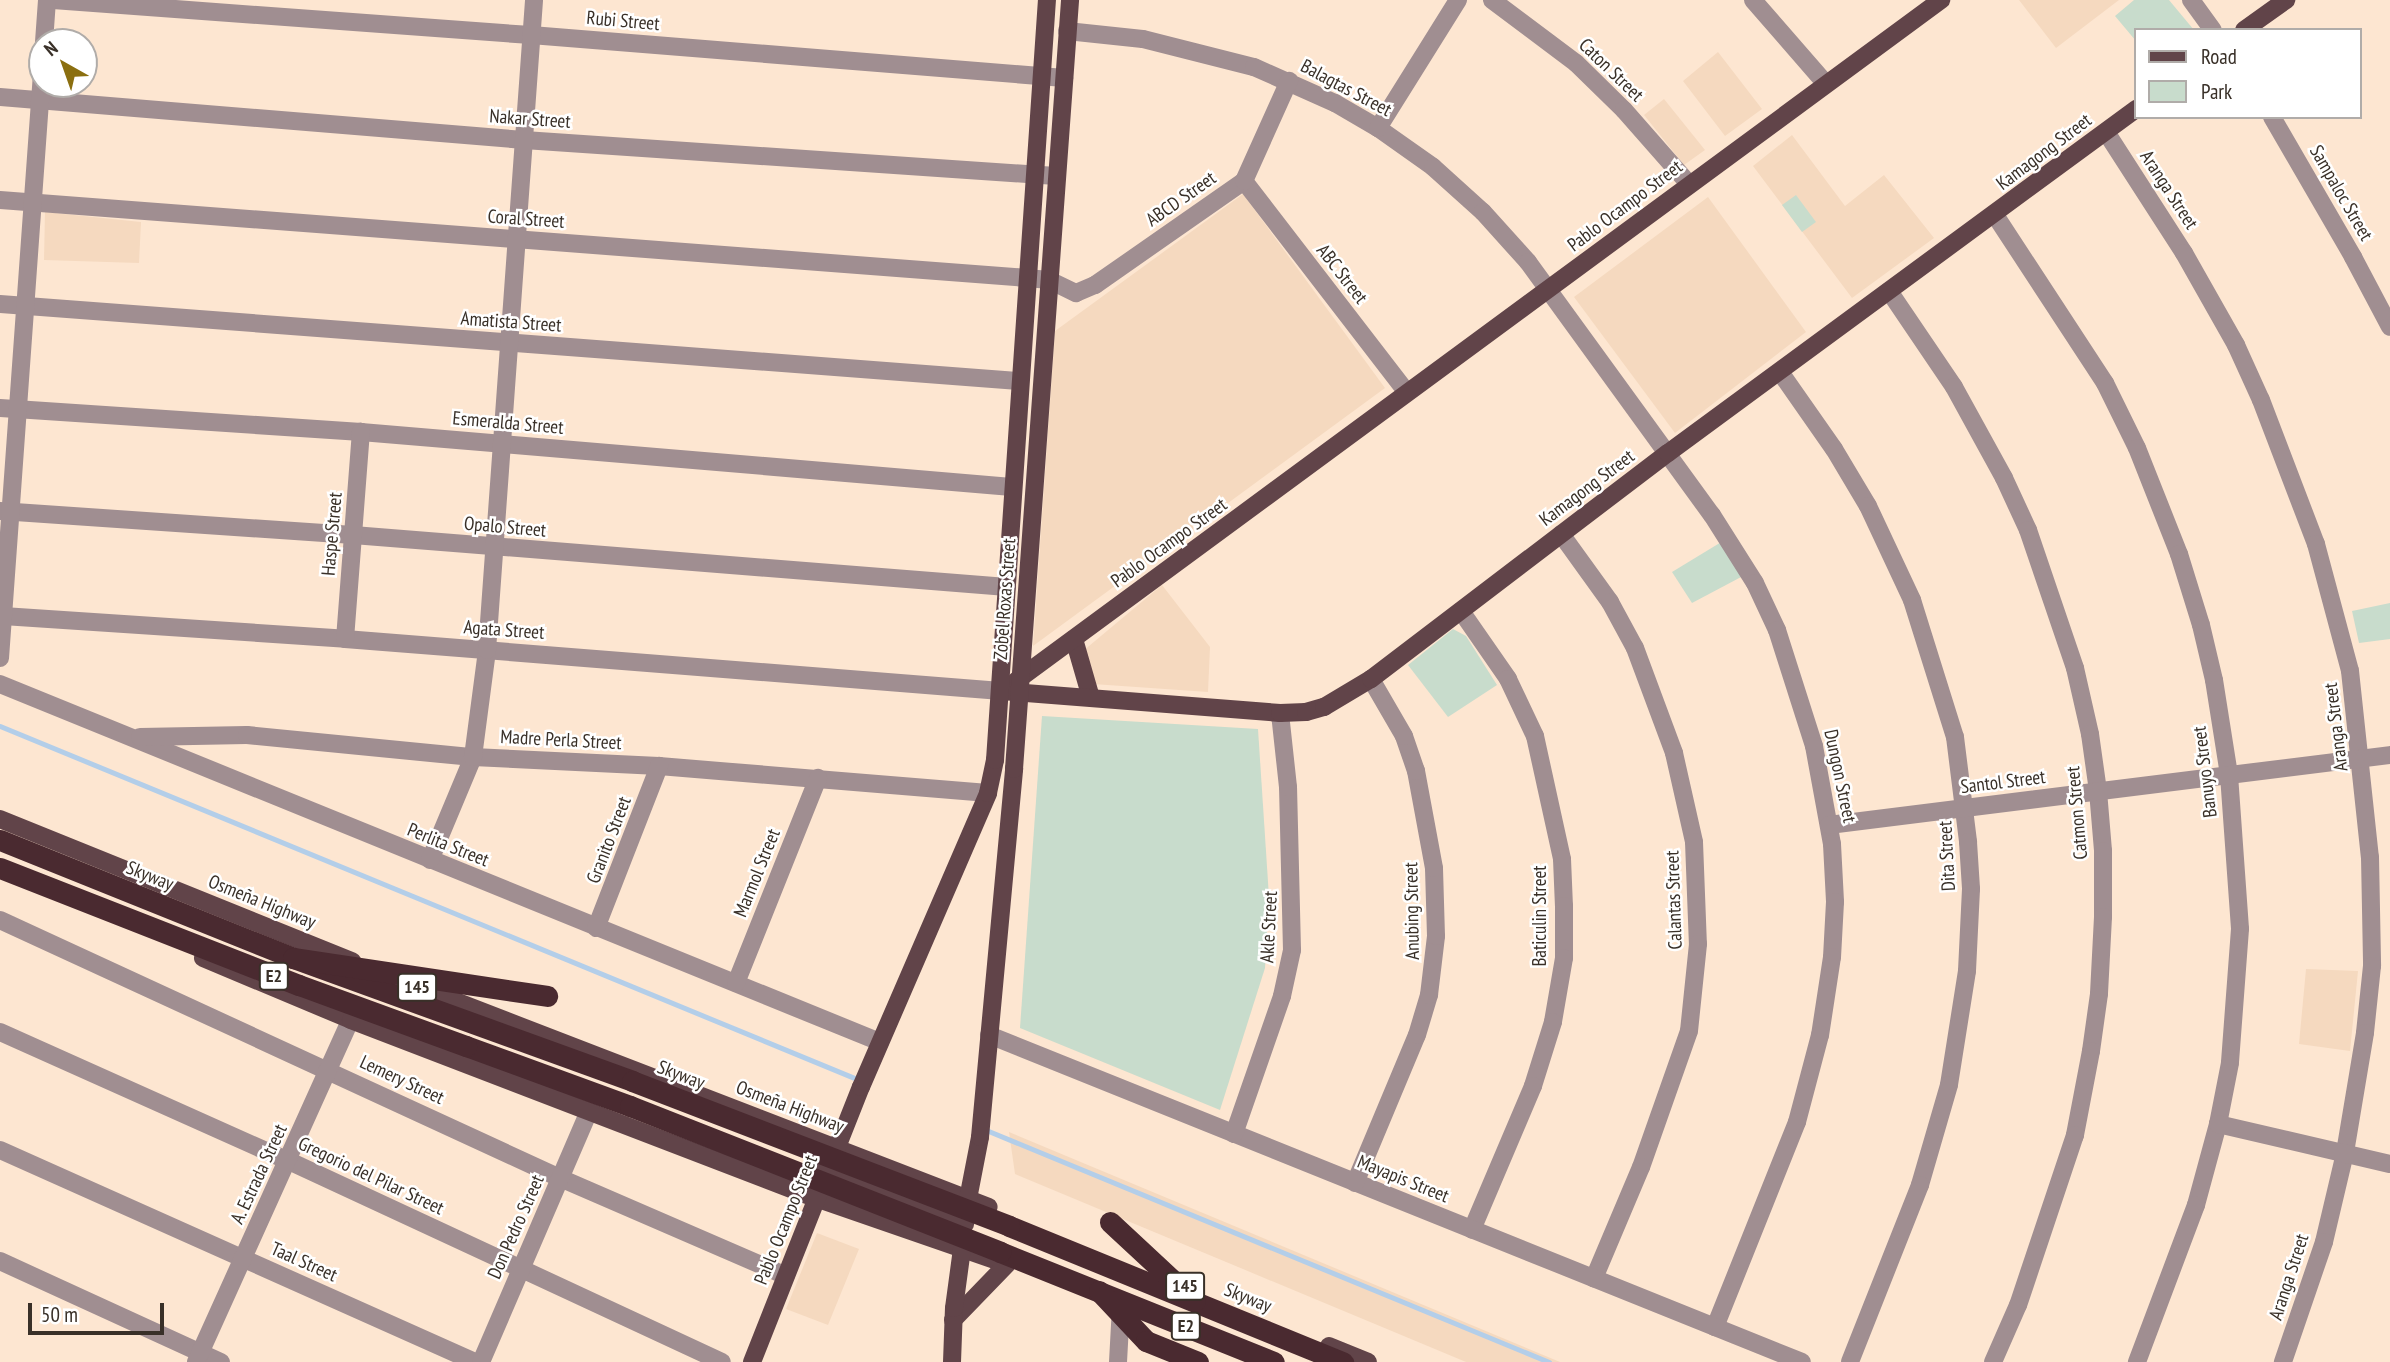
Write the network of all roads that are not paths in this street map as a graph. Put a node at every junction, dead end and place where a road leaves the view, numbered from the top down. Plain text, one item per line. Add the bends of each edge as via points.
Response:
1 (47, 0) edge
2 (53, 0) edge
3 (534, 0) edge
4 (1047, 0) edge
5 (1070, 0) edge
6 (1458, 0) edge
7 (1492, 0) edge
8 (1753, 0) edge
9 (1941, 0) edge
10 (2191, 0) edge
11 (2286, 0) edge
12 (45, 28) edge
13 (2212, 28) edge
14 (2247, 28) edge
15 (1067, 31) junction
16 (531, 34) junction
17 (1042, 76) junction
18 (1064, 78) junction
19 (1289, 81) junction
20 (1826, 84) junction
21 (0, 97) edge
22 (40, 100) junction
23 (2134, 111) edge
24 (2273, 119) edge
25 (1378, 128) junction
26 (2106, 132) junction
27 (524, 140) junction
28 (1035, 174) junction
29 (1056, 176) junction
30 (1244, 181) junction
31 (1689, 184) junction
32 (0, 200) edge
33 (33, 203) junction
34 (1995, 215) junction
35 (517, 239) junction
36 (1027, 278) junction
37 (1049, 280) junction
38 (1548, 289) junction
39 (1889, 291) junction
40 (0, 304) edge
41 (26, 306) junction
42 (2390, 327) edge
43 (509, 343) junction
44 (1780, 372) junction
45 (1019, 381) junction
46 (1408, 393) junction
47 (9, 409) edge
48 (361, 432) junction
49 (502, 444) junction
50 (1668, 453) junction
51 (1012, 487) junction
52 (5, 512) edge
53 (1560, 534) junction
54 (353, 535) junction
55 (494, 548) junction
56 (1007, 587) junction
57 (1461, 611) junction
58 (3, 617) junction
59 (345, 639) junction
60 (1074, 639) junction
61 (487, 650) junction
62 (0, 658) edge
63 (1371, 678) junction
64 (0, 684) edge
65 (1020, 685) junction
66 (1001, 691) junction
67 (1091, 698) junction
68 (1280, 713) junction
69 (131, 737) junction
70 (2390, 755) edge
71 (473, 757) junction
72 (2361, 759) junction
73 (659, 766) junction
74 (2229, 775) junction
75 (818, 778) junction
76 (2098, 792) junction
77 (988, 793) junction
78 (1966, 808) junction
79 (0, 819) edge
80 (1829, 825) junction
81 (0, 840) edge
82 (430, 860) junction
83 (0, 868) edge
84 (0, 874) edge
85 (0, 920) edge
86 (596, 928) junction
87 (293, 958) junction
88 (736, 983) junction
89 (547, 996) dead end
90 (354, 1011) junction
91 (0, 1032) edge
92 (989, 1035) junction
93 (880, 1042) junction
94 (330, 1070) junction
95 (590, 1109) junction
96 (2218, 1124) junction
97 (1234, 1134) junction
98 (838, 1147) junction
99 (0, 1150) edge
100 (2345, 1153) junction
101 (289, 1161) junction
102 (2390, 1164) edge
103 (828, 1173) junction
104 (561, 1178) junction
105 (1355, 1183) junction
106 (817, 1199) junction
107 (968, 1199) junction
108 (1110, 1222) dead end
109 (965, 1224) dead end
110 (1472, 1230) junction
111 (962, 1249) junction
112 (244, 1258) junction
113 (0, 1261) edge
114 (1007, 1264) junction
115 (520, 1269) junction
116 (786, 1276) junction
117 (1594, 1278) junction
118 (1099, 1291) junction
119 (1195, 1301) junction
120 (1121, 1302) junction
121 (953, 1320) junction
122 (1715, 1327) junction
123 (198, 1357) edge
124 (221, 1362) edge
125 (478, 1362) edge
126 (722, 1362) edge
127 (752, 1362) edge
128 (952, 1362) edge
129 (1118, 1362) edge
130 (1187, 1362) edge
131 (1198, 1362) edge
132 (1272, 1362) edge
133 (1343, 1362) edge
134 (1368, 1362) edge
135 (1801, 1362) edge
136 (1850, 1362) edge
137 (1993, 1362) edge
138 (2137, 1362) edge
139 (2283, 1362) edge

1 - 12 street
2 - 16 street, Rubi Street
3 - 16 street
4 - 17 main road, Zobel Roxas Street
5 - 15 main road, Zobel Roxas Street
6 - 25 street
7 - 31 street, Caton Street via 1576,63
8 - 20 street
9 - 20 main road, Pablo Ocampo Street
10 - 13 street
11 - 14 main road
15 - 18 main road, Zobel Roxas Street
15 - 19 street, Balagtas Street via 1181,46
16 - 17 street, Rubi Street
16 - 27 street
17 - 18 street, Rubi Street
17 - 28 main road, Zobel Roxas Street
18 - 29 main road, Zobel Roxas Street
19 - 25 street, Balagtas Street
19 - 30 street, ABCD Street
20 - 31 main road, Pablo Ocampo Street
21 - 22 street, Nakar Street
22 - 27 street, Nakar Street
22 - 33 street
23 - 26 main road, Kamagong Street
24 - 42 street, Sampaloc Street
25 - 38 street, Balagtas Street via 1433,167 1483,212
26 - 34 main road, Kamagong Street
26 - 72 street, Aranga Street via 2184,253 2236,345 2284,455 2332,595 2350,671
27 - 28 street, Nakar Street
27 - 35 street
28 - 29 street, Nakar Street
28 - 36 main road, Zobel Roxas Street
29 - 37 main road, Zobel Roxas Street
30 - 37 street, ABCD Street via 1095,285 1076,293
30 - 46 street, ABC Street
31 - 38 main road, Pablo Ocampo Street
32 - 33 street, Coral Street
33 - 35 street, Coral Street
33 - 41 street
34 - 39 main road, Kamagong Street
34 - 74 street, Banuyo Street via 2105,383 2137,448 2201,625
35 - 36 street, Coral Street
35 - 43 street
36 - 37 street, Coral Street
36 - 45 main road, Zobel Roxas Street
37 - 65 main road, Zobel Roxas Street
38 - 46 main road, Pablo Ocampo Street
38 - 50 street, Dungon Street
39 - 44 main road, Kamagong Street
39 - 76 street, Catmon Street via 1954,387 2028,530 2075,668
40 - 41 street, Amatista Street
41 - 43 street, Amatista Street
41 - 47 street
43 - 45 street, Amatista Street
43 - 49 street
44 - 50 main road, Kamagong Street
44 - 78 street, Dita Street via 1868,506 1912,600 1955,737
45 - 51 main road, Zobel Roxas Street
46 - 60 main road, Pablo Ocampo Street
47 - 48 street, Esmeralda Street
47 - 52 street
48 - 49 street, Esmeralda Street
48 - 54 street, Haspe Street
49 - 51 street, Esmeralda Street
49 - 55 street
50 - 53 main road, Kamagong Street
50 - 80 street, Dungon Street via 1730,540 1777,631 1814,746
51 - 56 main road, Zobel Roxas Street
52 - 54 street, Opalo Street
52 - 58 street
53 - 57 main road, Kamagong Street
53 - 117 street, Calantas Street via 1610,602 1635,648 1674,753 1694,842 1699,944 1689,1031 1641,1167
54 - 55 street, Opalo Street
54 - 59 street, Haspe Street
55 - 56 street, Opalo Street
55 - 61 street
56 - 66 main road, Zobel Roxas Street
57 - 63 main road, Kamagong Street
57 - 110 street, Baticulin Street via 1508,679 1535,736 1562,859 1564,906 1564,958 1553,1022 1533,1086
58 - 59 street, Agata Street
58 - 62 street
59 - 61 street, Agata Street
60 - 65 main road, Pablo Ocampo Street
60 - 67 main road
61 - 66 street, Agata Street
61 - 71 street
63 - 68 main road, Kamagong Street via 1324,707
63 - 105 street, Anubing Street via 1404,736 1416,771 1434,868 1436,936 1429,995 1417,1035
64 - 69 street, Perlita Street
65 - 66 main road, Pablo Ocampo Street
65 - 67 main road, Kamagong Street
65 - 92 main road, Zobel Roxas Street
66 - 77 main road, Pablo Ocampo Street
67 - 68 main road, Kamagong Street
68 - 97 street, Akle Street via 1288,787 1292,950 1276,1017
69 - 71 street, Madre Perla Street via 247,735
69 - 82 street, Perlita Street
70 - 72 street, Santol Street
71 - 73 street, Madre Perla Street
71 - 82 street
72 - 74 street, Santol Street
72 - 100 street, Aranga Street via 2370,857 2372,966
73 - 75 street, Madre Perla Street
73 - 86 street, Granito Street
74 - 76 street, Santol Street
74 - 96 street, Banuyo Street via 2240,929 2235,1024
75 - 77 street, Madre Perla Street
75 - 88 street, Marmol Street
76 - 78 street, Santol Street
76 - 137 street, Catmon Street via 2103,851 2099,994 2076,1135 2026,1282
77 - 93 main road, Pablo Ocampo Street
78 - 80 street, Santol Street
78 - 136 street, Dita Street via 1971,889 1967,971 1949,1085 1920,1185
79 - 98 main road, Osmeña Highway / 145 via 380,973
80 - 122 street, Dungon Street via 1835,877 1832,957 1820,1035 1797,1122
81 - 87 highway, Skyway / E2
82 - 86 street, Perlita Street
83 - 118 highway, E2, bridge via 299,985 680,1125
84 - 90 main road, 145
85 - 94 street, Lemery Street
86 - 88 street, Perlita Street
87 - 89 highway, bridge
87 - 119 highway, Skyway / E2, bridge via 848,1162
88 - 93 street, Perlita Street
90 - 94 street, A. Estrada Street
90 - 95 main road, 145
90 - 103 main road
91 - 101 street, Gregorio del Pilar Street
92 - 97 street, Mayapis Street
92 - 107 main road, Zobel Roxas Street via 980,1137
93 - 98 main road, Pablo Ocampo Street
94 - 101 street, A. Estrada Street
94 - 104 street, Lemery Street
95 - 104 street, Don Pedro Street
95 - 106 main road, 145
96 - 100 street
96 - 138 street, Banuyo Street via 2196,1205
97 - 105 street, Mayapis Street
98 - 103 main road, Pablo Ocampo Street
98 - 107 main road, Osmeña Highway / 145
99 - 112 street, Taal Street
100 - 102 street
100 - 139 street, Aranga Street via 2324,1242
101 - 112 street, A. Estrada Street
101 - 115 street, Gregorio del Pilar Street
103 - 106 main road, Pablo Ocampo Street
103 - 109 main road
104 - 115 street, Don Pedro Street
104 - 116 street, Lemery Street
105 - 110 street, Mayapis Street
106 - 111 main road, 145
106 - 116 main road, Pablo Ocampo Street
107 - 134 main road, Osmeña Highway / 145
108 - 119 highway, bridge
110 - 117 street, Mayapis Street
111 - 114 main road, 145
111 - 121 main road
112 - 123 street, A. Estrada Street
112 - 125 street, Taal Street
113 - 123 street
114 - 120 main road, 145
114 - 121 main road
115 - 125 street, Don Pedro Street
115 - 126 street, Gregorio del Pilar Street
116 - 127 main road, Pablo Ocampo Street
117 - 122 street, Mayapis Street
118 - 131 highway, bridge via 1146,1341
118 - 132 highway, E2
119 - 133 highway, Skyway / E2
120 - 129 street
120 - 130 street via 1148,1336
120 - 132 main road, 145
121 - 128 main road
122 - 135 street, Mayapis Street
123 - 124 street

